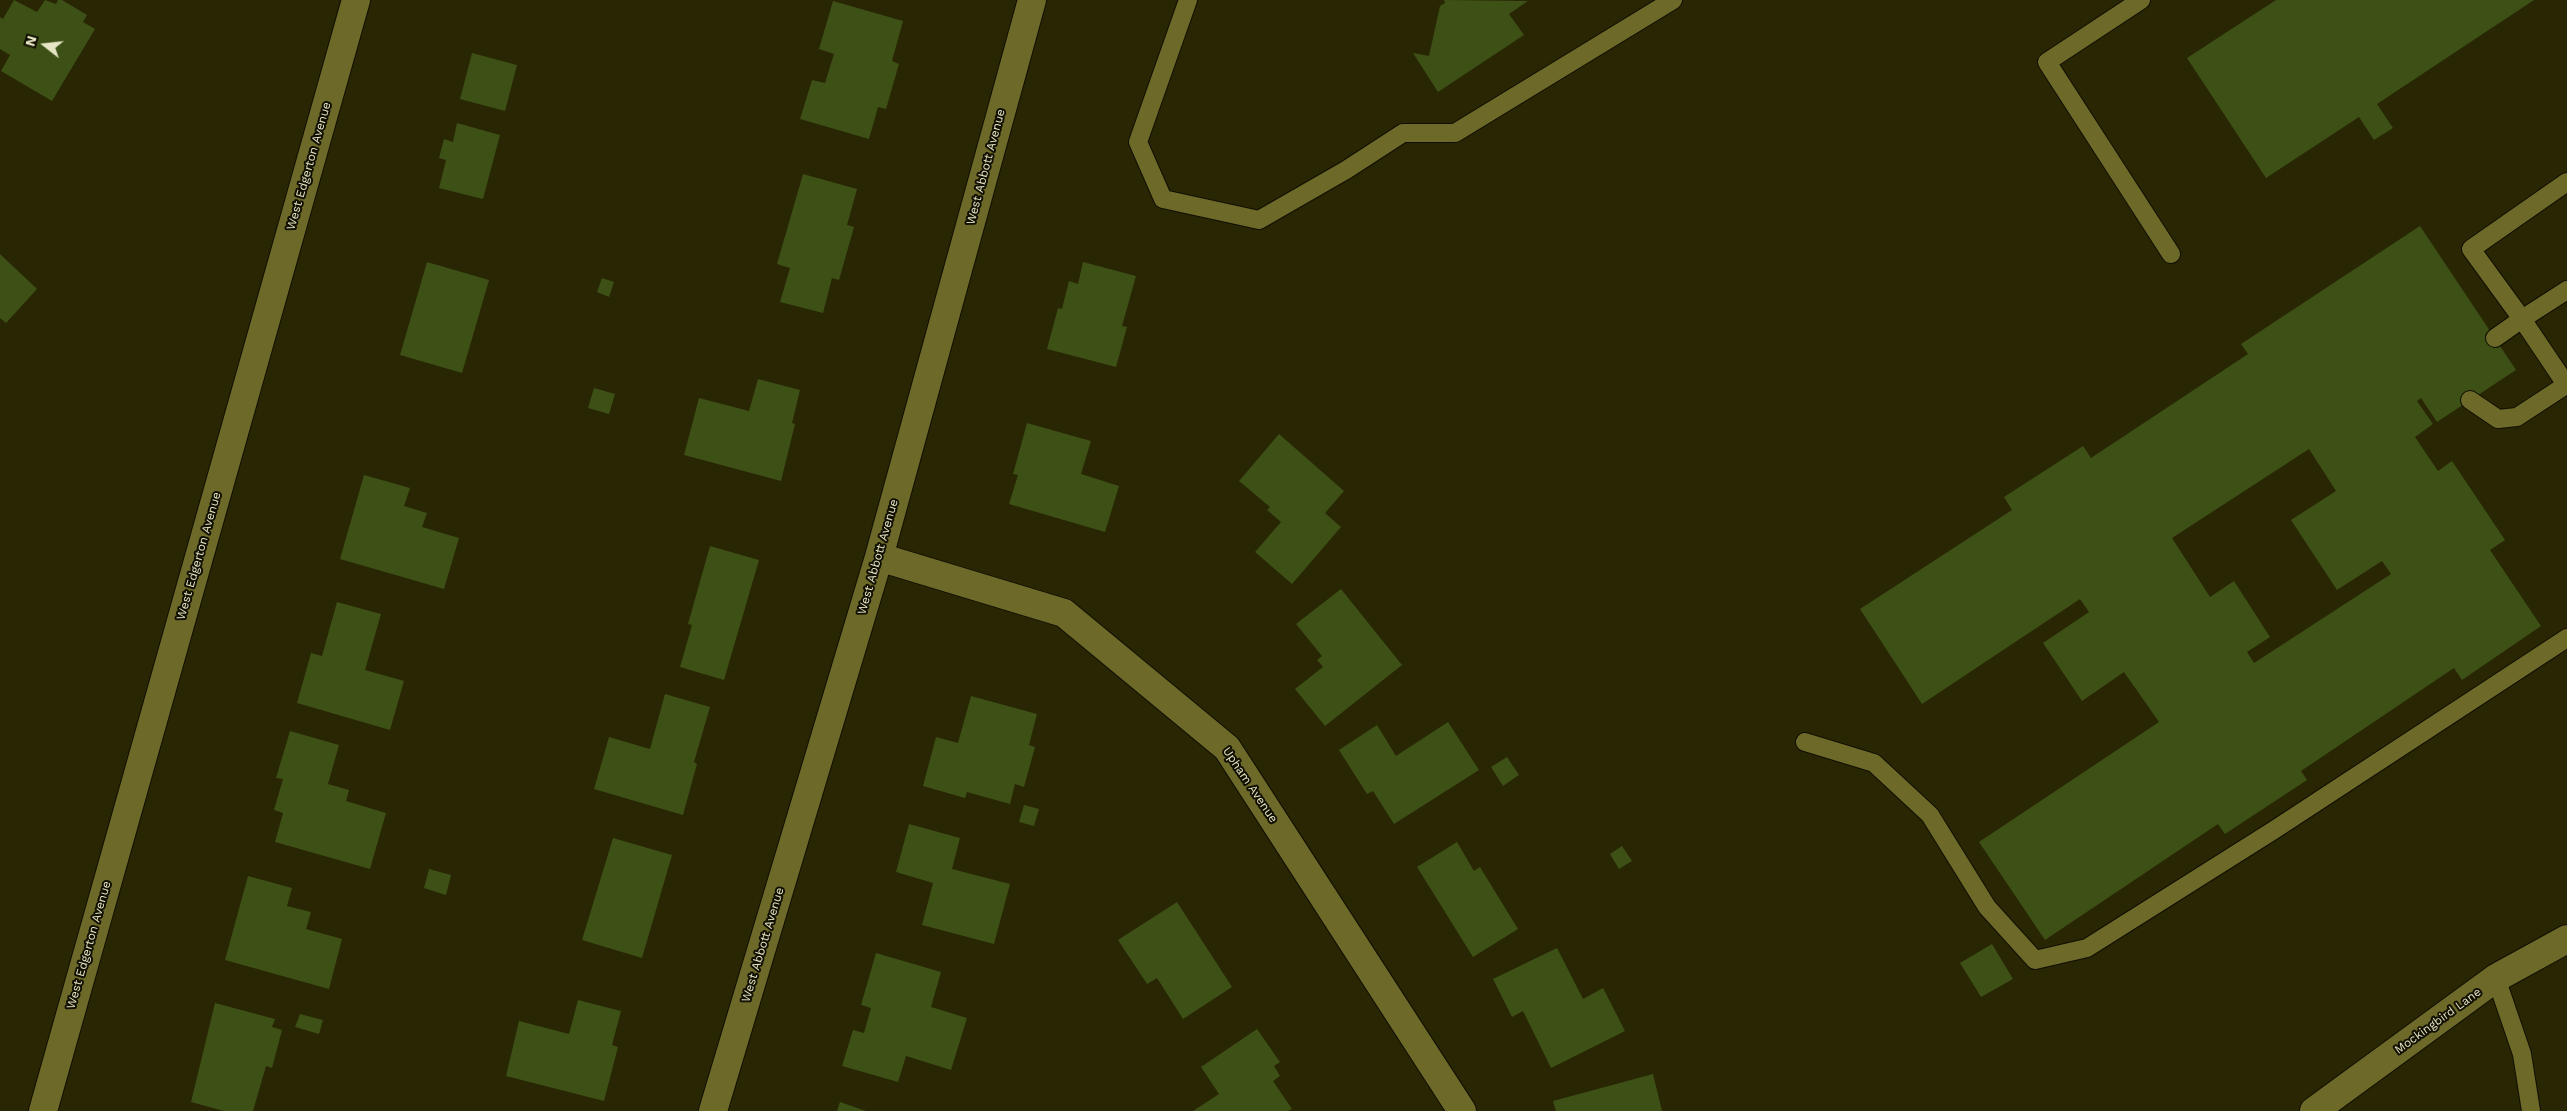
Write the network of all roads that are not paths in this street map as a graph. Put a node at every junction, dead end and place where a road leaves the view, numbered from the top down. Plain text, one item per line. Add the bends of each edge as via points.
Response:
1 (356, 0) edge
2 (1032, 0) edge
3 (1188, 0) edge
4 (1673, 0) edge
5 (2140, 0) edge
6 (2567, 182) edge
7 (2171, 254) dead end
8 (2567, 290) edge
9 (2522, 319) junction
10 (2494, 338) dead end
11 (2567, 385) edge
12 (2470, 400) dead end
13 (879, 557) junction
14 (2567, 638) edge
15 (1805, 742) dead end
16 (2567, 939) edge
17 (2496, 978) junction
18 (43, 1111) edge
19 (713, 1111) edge
20 (1462, 1111) edge
21 (2314, 1111) edge
22 (2531, 1111) edge

1 - 18 street, West Edgerton Avenue
2 - 13 street, West Abbott Avenue
3 - 4 lane via 1138,142 1163,199 1259,220 1403,133 1455,133
5 - 7 lane via 2047,62
6 - 9 lane via 2471,248
8 - 9 lane
9 - 10 lane
9 - 11 lane
11 - 12 lane via 2517,417 2498,419
13 - 19 street, West Abbott Avenue
13 - 20 street, Upham Avenue via 1064,613 1227,748
14 - 15 lane via 2087,948 2035,960 1987,907 1930,815 1874,763
16 - 17 street, Mockingbird Lane
17 - 21 street, Mockingbird Lane
17 - 22 lane via 2522,1054

